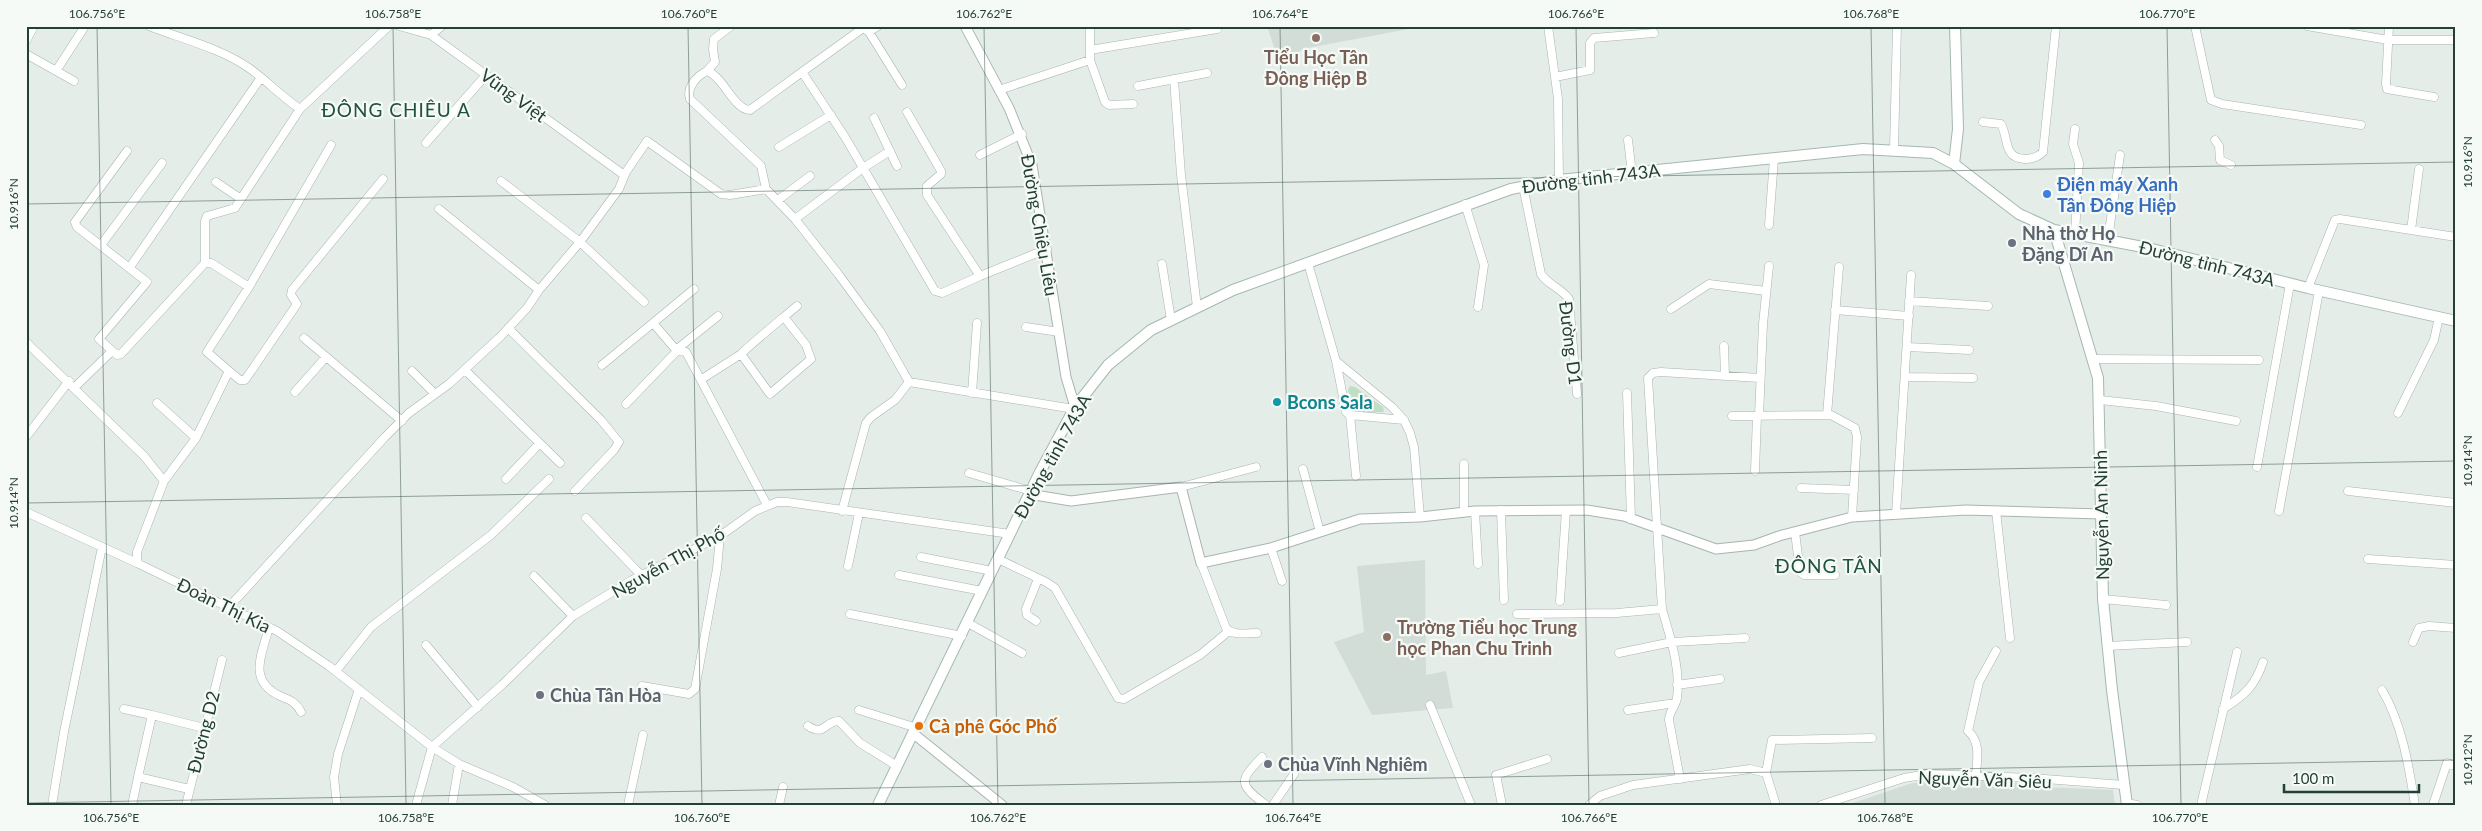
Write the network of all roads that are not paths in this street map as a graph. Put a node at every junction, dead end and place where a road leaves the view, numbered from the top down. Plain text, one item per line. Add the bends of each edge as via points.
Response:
1 (34, 26) edge
2 (85, 26) edge
3 (149, 26) edge
4 (389, 26) edge
5 (399, 26) edge
6 (442, 26) edge
7 (730, 26) edge
8 (878, 26) edge
9 (965, 26) edge
10 (1090, 26) edge
11 (1548, 26) edge
12 (1897, 26) edge
13 (1955, 26) edge
14 (2056, 26) edge
15 (2195, 26) edge
16 (2307, 26) edge
17 (2389, 26) edge
18 (1217, 29) dead end
19 (869, 32) junction
20 (1654, 33) dead end
21 (431, 35) junction
22 (2388, 40) junction
23 (2456, 40) edge
24 (26, 41) edge
25 (1090, 50) junction
26 (26, 54) edge
27 (1090, 60) junction
28 (56, 71) junction
29 (707, 71) junction
30 (802, 72) junction
31 (1207, 73) dead end
32 (486, 75) junction
33 (1555, 77) junction
34 (260, 79) junction
35 (1174, 79) junction
36 (74, 81) dead end
37 (902, 85) dead end
38 (1138, 86) dead end
39 (999, 90) junction
40 (2434, 97) dead end
41 (1133, 104) dead end
42 (300, 109) junction
43 (907, 112) dead end
44 (831, 114) junction
45 (874, 118) dead end
46 (1984, 122) dead end
47 (2361, 125) dead end
48 (2075, 129) dead end
49 (1022, 134) junction
50 (1628, 140) dead end
51 (2216, 140) dead end
52 (426, 142) dead end
53 (331, 144) dead end
54 (779, 147) dead end
55 (1894, 149) junction
56 (127, 151) dead end
57 (890, 151) junction
58 (980, 155) dead end
59 (2120, 155) dead end
60 (1774, 158) junction
61 (162, 163) dead end
62 (1954, 164) junction
63 (2230, 165) dead end
64 (897, 166) dead end
65 (863, 168) junction
66 (2418, 169) dead end
67 (1632, 173) junction
68 (624, 175) junction
69 (810, 176) dead end
70 (383, 179) dead end
71 (1559, 180) junction
72 (501, 181) dead end
73 (216, 182) dead end
74 (1524, 186) junction
75 (766, 189) junction
76 (241, 199) junction
77 (778, 200) junction
78 (1465, 204) junction
79 (439, 209) dead end
80 (795, 219) junction
81 (1769, 225) dead end
82 (2054, 230) junction
83 (2411, 230) junction
84 (2075, 234) junction
85 (2456, 236) edge
86 (2108, 240) junction
87 (580, 242) junction
88 (101, 245) junction
89 (1047, 249) junction
90 (1308, 262) junction
91 (205, 263) junction
92 (1162, 264) dead end
93 (1769, 266) dead end
94 (130, 267) junction
95 (1839, 267) dead end
96 (1911, 275) dead end
97 (980, 276) junction
98 (2290, 284) junction
99 (249, 287) junction
100 (2308, 288) junction
101 (694, 289) dead end
102 (539, 290) junction
103 (2319, 290) junction
104 (1766, 291) junction
105 (1910, 301) junction
106 (644, 302) dead end
107 (797, 306) dead end
108 (1988, 306) dead end
109 (1197, 307) junction
110 (1478, 307) dead end
111 (1671, 310) dead end
112 (1835, 310) junction
113 (718, 316) dead end
114 (1908, 316) junction
115 (784, 317) junction
116 (2439, 318) junction
117 (1171, 320) junction
118 (2456, 321) edge
119 (653, 323) junction
120 (977, 323) dead end
121 (1026, 327) dead end
122 (508, 328) junction
123 (1059, 332) junction
124 (304, 338) dead end
125 (26, 342) edge
126 (1724, 346) dead end
127 (1907, 347) junction
128 (677, 350) junction
129 (1969, 350) dead end
130 (112, 351) junction
131 (741, 354) junction
132 (326, 357) junction
133 (2092, 359) junction
134 (2259, 360) dead end
135 (1336, 361) junction
136 (602, 365) dead end
137 (229, 370) junction
138 (465, 370) junction
139 (412, 371) dead end
140 (1725, 376) junction
141 (1905, 377) junction
142 (1760, 378) junction
143 (1973, 378) dead end
144 (702, 379) junction
145 (68, 381) junction
146 (909, 382) junction
147 (75, 387) junction
148 (295, 392) dead end
149 (972, 393) junction
150 (1627, 393) dead end
151 (436, 394) junction
152 (1577, 394) dead end
153 (2100, 400) junction
154 (157, 403) dead end
155 (626, 404) dead end
156 (1074, 408) junction
157 (2398, 413) dead end
158 (1350, 415) junction
159 (1828, 415) junction
160 (1732, 416) dead end
161 (1758, 416) junction
162 (1404, 420) junction
163 (402, 421) junction
164 (2236, 421) dead end
165 (26, 437) edge
166 (196, 438) junction
167 (539, 444) junction
168 (560, 464) dead end
169 (1464, 464) dead end
170 (2257, 467) dead end
171 (1256, 468) dead end
172 (1303, 469) dead end
173 (1755, 471) dead end
174 (969, 473) dead end
175 (1356, 476) dead end
176 (506, 479) dead end
177 (549, 479) dead end
178 (164, 481) junction
179 (1181, 487) junction
180 (1801, 488) dead end
181 (1854, 490) junction
182 (575, 491) dead end
183 (2348, 491) dead end
184 (1030, 493) junction
185 (2456, 502) edge
186 (767, 505) junction
187 (1502, 510) junction
188 (1566, 510) junction
189 (842, 511) junction
190 (1475, 511) junction
191 (1996, 511) junction
192 (2279, 511) dead end
193 (26, 512) edge
194 (1464, 512) junction
195 (859, 513) junction
196 (1896, 514) junction
197 (2101, 514) junction
198 (1420, 517) junction
199 (1852, 517) junction
200 (586, 518) dead end
201 (1630, 518) junction
202 (1659, 529) junction
203 (1320, 532) junction
204 (1795, 532) junction
205 (1010, 534) junction
206 (720, 536) junction
207 (102, 547) junction
208 (1271, 548) junction
209 (921, 557) dead end
210 (998, 559) junction
211 (2368, 559) dead end
212 (137, 563) junction
213 (1201, 563) junction
214 (1478, 564) dead end
215 (2456, 565) edge
216 (848, 566) dead end
217 (992, 572) junction
218 (641, 575) junction
219 (898, 575) dead end
220 (1835, 575) dead end
221 (534, 576) dead end
222 (1038, 579) junction
223 (1282, 581) dead end
224 (982, 592) junction
225 (2103, 599) junction
226 (1504, 600) dead end
227 (1560, 601) dead end
228 (2166, 605) dead end
229 (228, 608) junction
230 (1662, 609) junction
231 (850, 614) dead end
232 (1517, 614) dead end
233 (573, 616) junction
234 (1036, 621) dead end
235 (968, 623) junction
236 (269, 627) junction
237 (2456, 628) edge
238 (1229, 632) junction
239 (1257, 633) dead end
240 (962, 636) junction
241 (1745, 638) dead end
242 (2010, 638) dead end
243 (1672, 642) junction
244 (2187, 642) dead end
245 (2413, 642) dead end
246 (426, 645) dead end
247 (2107, 646) junction
248 (1996, 651) dead end
249 (2237, 652) dead end
250 (1022, 653) dead end
251 (1620, 653) dead end
252 (222, 660) dead end
253 (2263, 662) dead end
254 (336, 671) junction
255 (1720, 679) dead end
256 (1677, 685) junction
257 (642, 686) dead end
258 (359, 689) junction
259 (2382, 690) dead end
260 (1676, 703) junction
261 (1430, 704) dead end
262 (478, 707) junction
263 (2223, 708) junction
264 (124, 709) dead end
265 (859, 710) dead end
266 (1628, 710) dead end
267 (301, 712) dead end
268 (152, 716) junction
269 (808, 726) dead end
270 (204, 728) junction
271 (916, 731) junction
272 (643, 735) dead end
273 (1872, 738) dead end
274 (432, 747) junction
275 (1262, 757) dead end
276 (1547, 759) dead end
277 (460, 764) junction
278 (897, 766) junction
279 (2456, 766) edge
280 (1766, 773) junction
281 (1294, 774) dead end
282 (1976, 775) junction
283 (138, 777) junction
284 (1680, 779) junction
285 (2124, 785) junction
286 (783, 787) dead end
287 (189, 789) junction
288 (993, 801) edge
289 (1593, 803) edge
290 (2130, 804) edge
291 (52, 805) edge
292 (132, 805) edge
293 (186, 805) edge
294 (337, 805) edge
295 (416, 805) edge
296 (452, 805) edge
297 (545, 805) edge
298 (628, 805) edge
299 (779, 805) edge
300 (878, 805) edge
301 (1002, 805) edge
302 (1266, 805) edge
303 (1273, 805) edge
304 (1471, 805) edge
305 (1502, 805) edge
306 (1776, 805) edge
307 (1821, 805) edge
308 (2201, 805) edge
309 (2415, 805) edge
310 (2433, 805) edge

1 - 24 street
2 - 28 street
3 - 34 street via 224,54 249,68
4 - 42 street
5 - 21 street, Vũng Việt
6 - 21 street
7 - 29 street via 714,39 715,62
8 - 19 street
9 - 39 street, Đường Chiêu Liêu
10 - 25 street
11 - 33 street
12 - 55 street
13 - 62 main road via 1958,129
14 - 46 street via 2042,152 2037,157 2016,158 2010,154 2001,124
15 - 47 street via 2211,100
16 - 22 street
17 - 22 street
18 - 25 street
19 - 30 street via 860,29
19 - 37 street
20 - 33 street via 1594,38 1590,43 1590,70
21 - 32 street, Vũng Việt
22 - 23 street
22 - 40 street via 2387,89
25 - 27 street
26 - 28 street
27 - 39 street
27 - 41 street via 1105,102 1109,105
28 - 36 street
29 - 30 street via 715,74 746,110
29 - 75 street via 690,86 690,99 757,161 764,172
30 - 44 street
31 - 35 street
32 - 52 street
32 - 68 street, Vũng Việt
33 - 71 street
34 - 42 street
34 - 94 street
35 - 38 street
35 - 109 street
39 - 49 street, Đường Chiêu Liêu
42 - 76 street
43 - 97 street via 941,171 927,186 927,196
44 - 54 street
44 - 65 street
45 - 57 street
48 - 84 street via 2073,144 2079,163
49 - 58 street
49 - 89 street, Đường Chiêu Liêu via 1032,165
50 - 67 street
51 - 63 street via 2220,160
53 - 99 street
55 - 60 main road, Đường tỉnh 743A
55 - 62 main road, Đường tỉnh 743A via 1933,153
56 - 88 street via 75,222
57 - 64 street
57 - 65 street
59 - 86 street
60 - 67 main road, Đường tỉnh 743A
60 - 81 street
61 - 88 street
62 - 82 main road, Đường tỉnh 743A via 2019,214
65 - 80 street
65 - 97 street via 935,291 942,293
66 - 83 street
67 - 71 main road, Đường tỉnh 743A
68 - 75 street via 648,141 721,194
68 - 87 street via 620,189
69 - 77 street
70 - 137 street via 292,290 297,304 245,380 240,380
71 - 74 main road, Đường tỉnh 743A
72 - 87 street
73 - 76 street
74 - 78 main road, Đường tỉnh 743A
74 - 152 street, Đường D1 via 1541,274 1545,281 1563,290 1569,299
75 - 77 street
76 - 91 street via 230,211 210,214 205,218
77 - 80 street
78 - 90 main road, Đường tỉnh 743A
78 - 110 street via 1484,265
79 - 102 street
80 - 146 street via 880,331
82 - 84 main road, Đường tỉnh 743A
82 - 133 main road, Nguyễn An Ninh
83 - 85 street
83 - 100 street via 2336,220
84 - 86 main road, Đường tỉnh 743A
86 - 98 main road, Đường tỉnh 743A
87 - 102 street
87 - 106 street
88 - 94 street
89 - 97 street
89 - 123 street, Đường Chiêu Liêu
90 - 109 main road, Đường tỉnh 743A
90 - 135 street
91 - 99 street via 211,263
91 - 130 street via 121,354
92 - 117 street
93 - 104 street
94 - 130 street via 147,282 99,339
95 - 112 street
96 - 105 street
98 - 100 main road, Đường tỉnh 743A
98 - 170 street
99 - 137 street via 207,352
100 - 103 main road, Đường tỉnh 743A
101 - 119 street
102 - 122 street
103 - 116 main road, Đường tỉnh 743A
103 - 192 street
104 - 111 street via 1709,284
104 - 142 street
105 - 108 street
105 - 114 street
107 - 115 street
109 - 117 main road, Đường tỉnh 743A
112 - 114 street
112 - 159 street
113 - 128 street
114 - 127 street
115 - 131 street
115 - 131 street via 806,345 810,362 770,394
116 - 118 main road, Đường tỉnh 743A
116 - 157 street via 2434,340
117 - 156 main road, Đường tỉnh 743A via 1138,338 1120,354
119 - 128 street
119 - 136 street
120 - 149 street
121 - 123 street
122 - 138 street
122 - 182 street via 619,442
123 - 156 street, Đường Chiêu Liêu
124 - 132 street
125 - 145 street
126 - 140 street
127 - 129 street
127 - 141 street
128 - 144 street via 686,352
128 - 155 street
130 - 147 street
131 - 144 street
132 - 148 street
132 - 163 street
133 - 134 street
133 - 153 main road, Nguyễn An Ninh
135 - 158 street via 1346,412
135 - 162 street
137 - 166 street
138 - 151 street
138 - 167 street
139 - 151 street
140 - 142 street
140 - 202 street via 1660,372 1648,378
141 - 143 street
141 - 196 street
142 - 161 street
144 - 186 street
145 - 147 street
145 - 165 street
146 - 149 street
146 - 189 street via 895,400 866,423
147 - 178 street via 144,456
149 - 156 street
150 - 201 street
151 - 163 street
153 - 164 street via 2156,406
153 - 197 main road, Nguyễn An Ninh
154 - 166 street
156 - 184 main road, Đường tỉnh 743A
158 - 162 street
158 - 175 street
159 - 161 street
159 - 181 street via 1855,428
160 - 161 street
161 - 173 street
162 - 198 street via 1414,447
163 - 229 street
166 - 178 street
167 - 168 street
167 - 176 street
169 - 194 street
171 - 179 street
172 - 203 street
174 - 184 street
177 - 254 street via 491,535 371,627
178 - 212 street via 137,552
179 - 184 street via 1070,501
179 - 213 street
180 - 181 street
181 - 199 street
183 - 185 street
184 - 205 main road, Đường tỉnh 743A
186 - 189 street, Nguyễn Thị Phố via 787,502
186 - 206 street, Nguyễn Thị Phố
187 - 188 street
187 - 190 street
187 - 226 street
188 - 201 street
188 - 227 street
189 - 195 street, Nguyễn Thị Phố
190 - 194 street
190 - 214 street
191 - 196 street
191 - 197 street
191 - 242 street
193 - 207 street, Đoàn Thị Kia
194 - 198 street
195 - 205 street, Nguyễn Thị Phố
195 - 216 street
196 - 199 street
197 - 225 main road, Nguyễn An Ninh
198 - 203 street via 1360,519
199 - 204 street
200 - 218 street
201 - 202 street
202 - 204 street via 1716,549 1754,545
202 - 230 street
203 - 208 street
204 - 220 street via 1800,572 1804,575
205 - 210 main road, Đường tỉnh 743A
206 - 218 street, Nguyễn Thị Phố
206 - 257 street via 695,689 690,694
207 - 212 street, Đoàn Thị Kia
207 - 291 street
208 - 213 street
208 - 223 street
209 - 217 street
210 - 217 main road, Đường tỉnh 743A
210 - 222 street
211 - 215 street
212 - 229 street, Đoàn Thị Kia
213 - 238 street
217 - 224 main road, Đường tỉnh 743A
218 - 233 street, Nguyễn Thị Phố
219 - 224 street
221 - 233 street
222 - 234 street via 1026,609
222 - 238 street via 1055,588 1118,698 1124,698 1200,655
224 - 235 main road, Đường tỉnh 743A
225 - 228 street
225 - 247 main road, Nguyễn An Ninh
229 - 236 street, Đoàn Thị Kia
230 - 232 street via 1617,614
230 - 243 street
231 - 240 street
233 - 262 street, Nguyễn Thị Phố
235 - 240 main road, Đường tỉnh 743A
235 - 250 street
236 - 254 street, Đoàn Thị Kia
236 - 267 street via 260,676 267,689 296,703
237 - 245 street via 2419,628
238 - 239 street
240 - 271 main road, Đường tỉnh 743A
241 - 243 street
243 - 251 street
243 - 256 street
244 - 247 street
246 - 262 street
247 - 285 main road, Nguyễn An Ninh
248 - 282 street via 1979,682 1968,731 1975,737 1977,747
249 - 263 street
252 - 270 street, Đường D2
253 - 263 street via 2257,680 2237,700
254 - 258 street, Đoàn Thị Kia
255 - 256 street
256 - 260 street
258 - 274 street, Đoàn Thị Kia
258 - 294 street via 338,754 334,777
259 - 309 street via 2390,703 2410,765
260 - 266 street
260 - 284 street via 1670,711 1669,720
261 - 304 street
262 - 274 street, Nguyễn Thị Phố
263 - 308 street
264 - 268 street
265 - 271 street
268 - 270 street
268 - 283 street
269 - 278 street via 820,730 839,721 860,743
270 - 287 street, Đường D2
271 - 278 main road, Đường tỉnh 743A
271 - 288 street
272 - 298 street
273 - 280 street via 1772,740
274 - 277 street, Đoàn Thị Kia
274 - 295 street
275 - 302 street via 1244,779
276 - 305 street via 1496,775
277 - 296 street
277 - 297 street, Đoàn Thị Kia
278 - 300 main road, Đường tỉnh 743A
279 - 310 street via 2447,763
280 - 284 street via 1750,769
280 - 306 street
281 - 303 street
282 - 285 street, Nguyễn Văn Siêu
282 - 307 street, Nguyễn Văn Siêu via 1928,774 1904,778
283 - 287 street
283 - 292 street
284 - 289 street via 1632,785
285 - 290 main road, Nguyễn An Ninh
286 - 299 street
287 - 293 street, Đường D2
288 - 301 street

